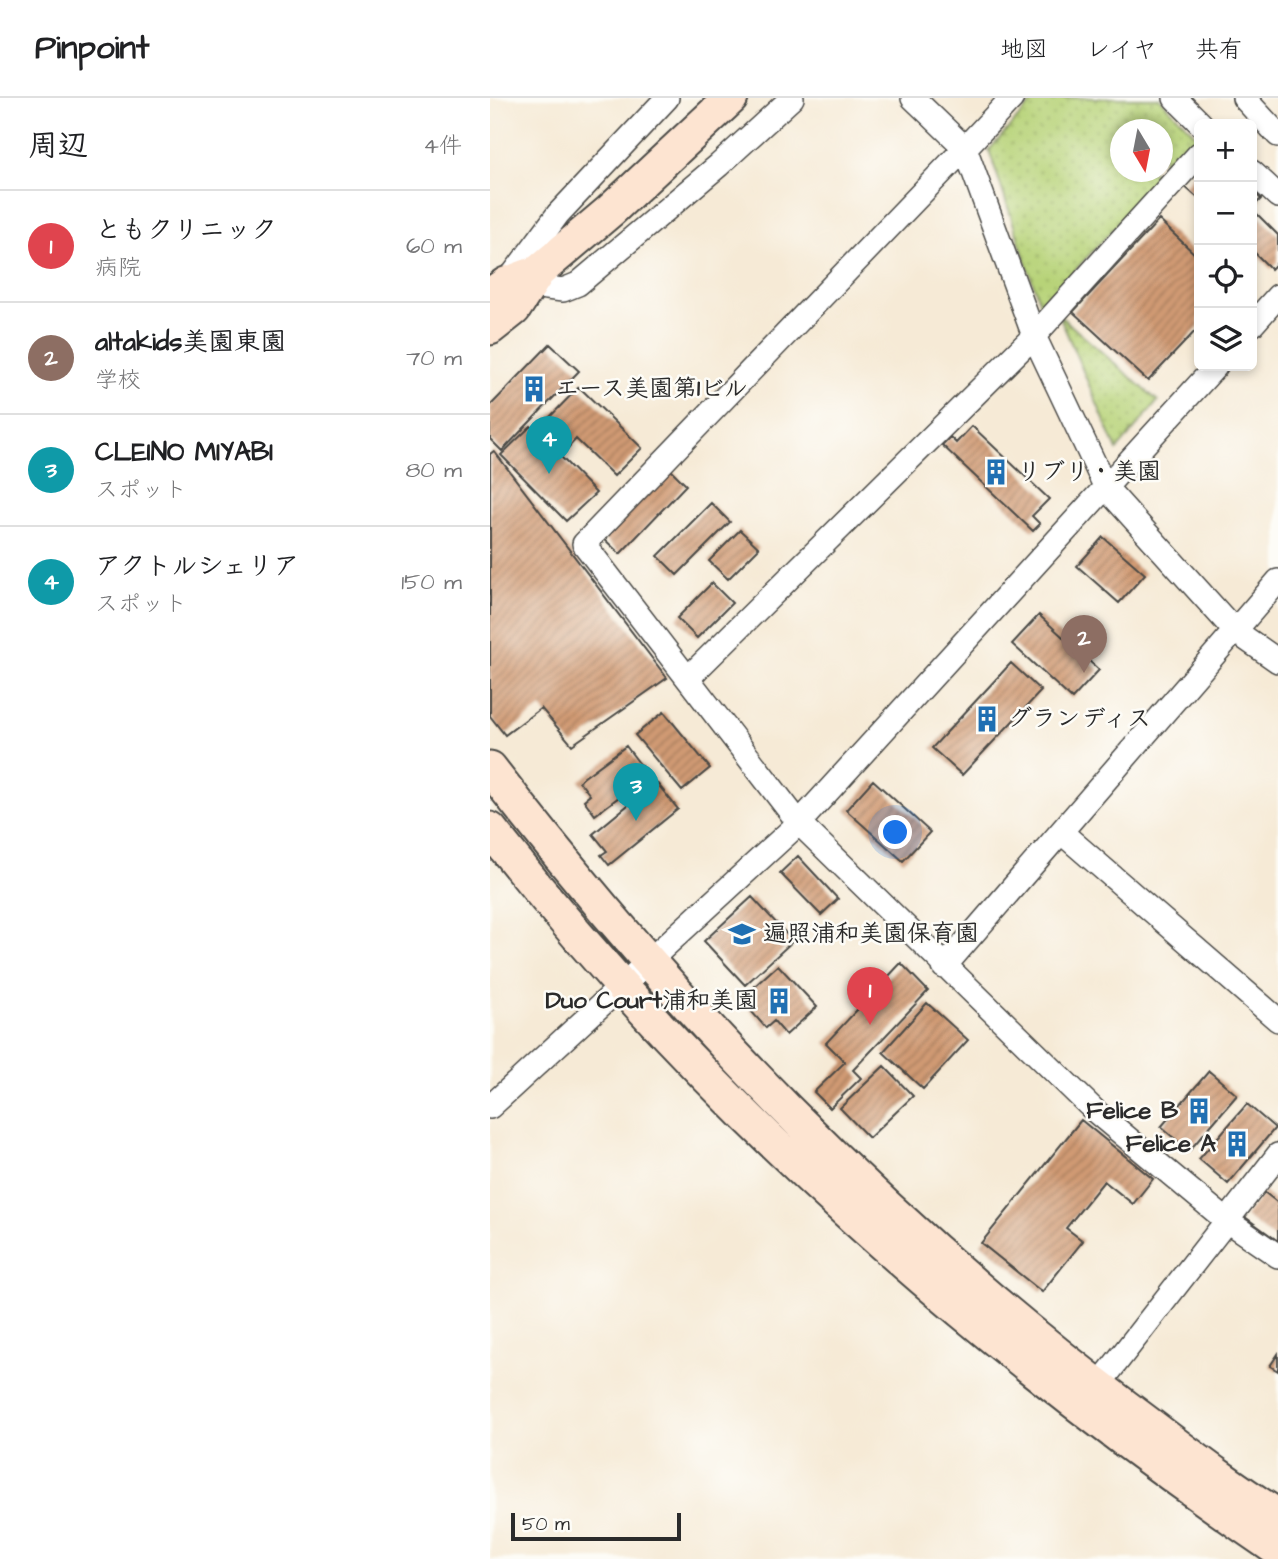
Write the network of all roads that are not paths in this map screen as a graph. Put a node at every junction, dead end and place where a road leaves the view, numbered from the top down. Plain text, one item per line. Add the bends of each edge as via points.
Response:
1 (667, 98) edge
2 (731, 98) edge
3 (792, 98) edge
4 (913, 98) edge
5 (1013, 98) edge
6 (1175, 98) edge
7 (1244, 98) edge
8 (1196, 119) edge
9 (1278, 135) edge
10 (965, 148) junction
11 (1194, 159) edge
12 (1257, 177) edge
13 (1278, 196) edge
14 (516, 284) edge
15 (1278, 296) edge
16 (1257, 320) edge
17 (490, 328) edge
18 (1034, 335) junction
19 (1211, 371) edge
20 (1106, 488) junction
21 (1278, 581) edge
22 (1235, 631) junction
23 (1278, 662) edge
24 (689, 677) junction
25 (490, 768) edge
26 (799, 823) junction
27 (490, 829) edge
28 (1060, 832) junction
29 (650, 962) junction
30 (944, 967) junction
31 (623, 987) junction
32 (1278, 1020) edge
33 (490, 1107) edge
34 (1278, 1155) edge
35 (1227, 1221) junction
36 (1278, 1256) edge
37 (1098, 1386) junction
38 (1278, 1516) edge
39 (1278, 1550) edge

1 - 14 street via 558,214
2 - 14 street via 610,211
3 - 14 street via 578,284 563,290
4 - 10 street
5 - 10 street
6 - 8 street
7 - 9 street
10 - 18 street
10 - 24 street via 584,544
11 - 18 street
12 - 13 street
14 - 17 street via 514,309
15 - 16 street
18 - 20 street
18 - 24 street
19 - 20 street
20 - 22 street
20 - 26 street
21 - 22 street
22 - 23 street
22 - 28 street
24 - 26 street
25 - 29 street
26 - 29 street
26 - 30 street
27 - 31 street
28 - 30 street
28 - 32 street
29 - 31 street
29 - 37 street via 787,1111 879,1201 1014,1322
30 - 35 street via 1095,1111
31 - 33 street
31 - 39 street via 799,1169 898,1260 1084,1412
34 - 35 street
35 - 36 street
35 - 37 street
37 - 38 street

